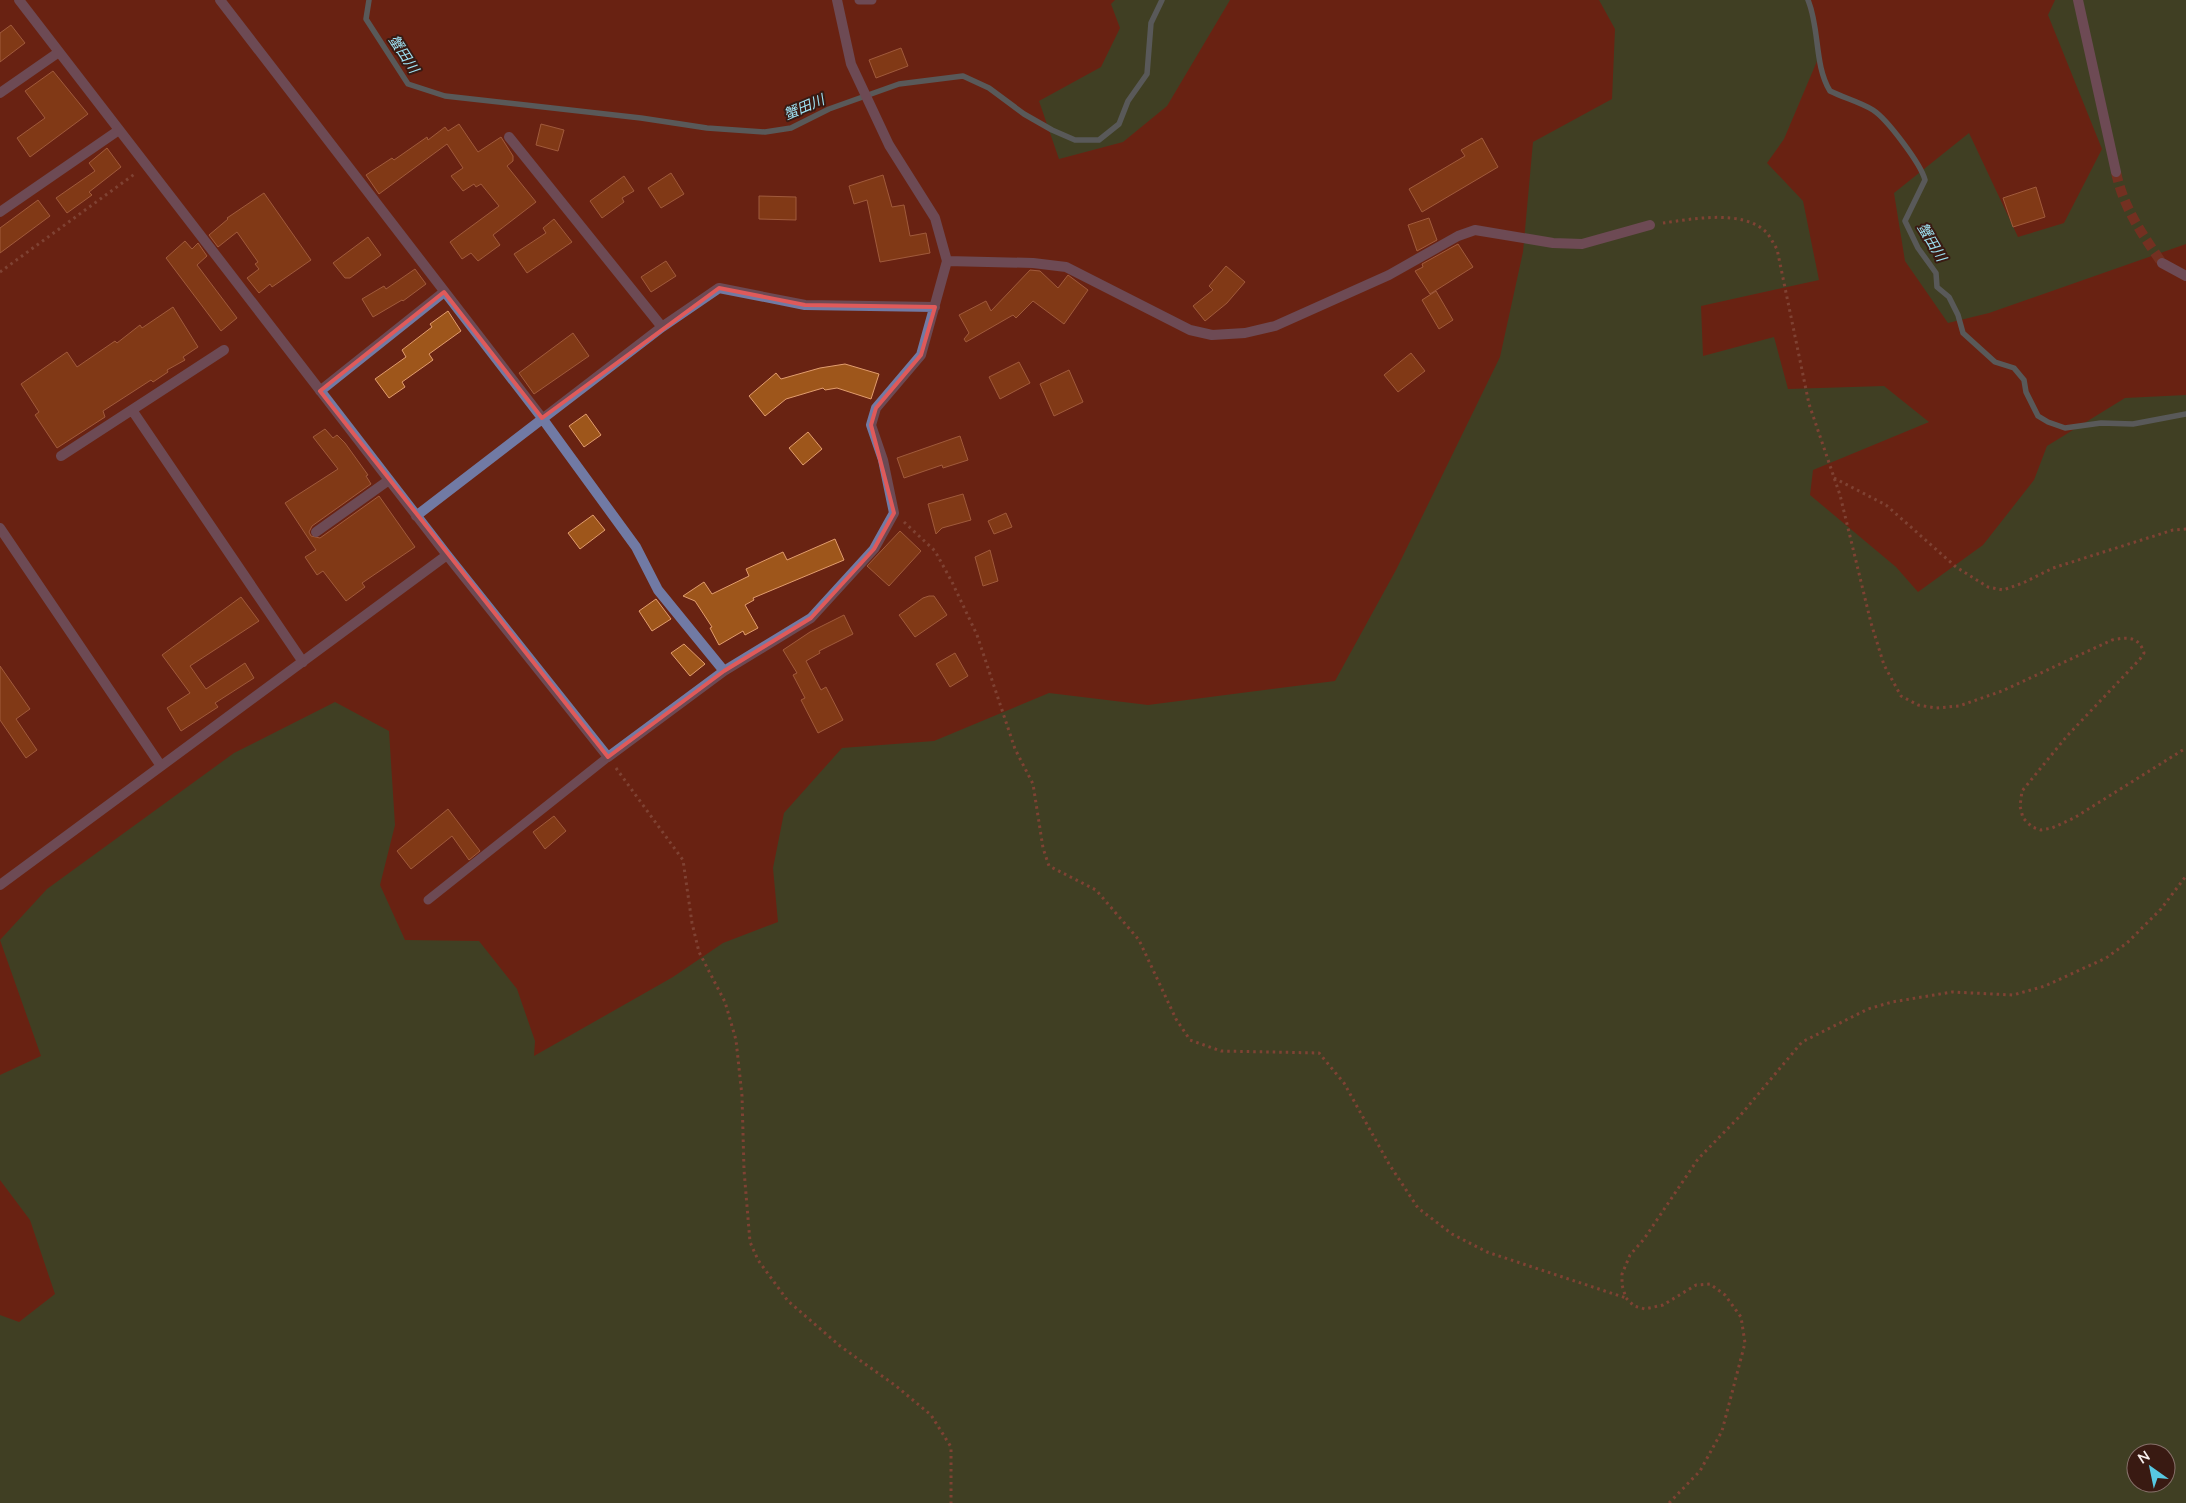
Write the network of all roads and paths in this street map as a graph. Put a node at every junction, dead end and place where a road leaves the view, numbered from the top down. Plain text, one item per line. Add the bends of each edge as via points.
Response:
1 (19, 0) edge
2 (220, 0) edge
3 (837, 0) edge
4 (859, 0) edge
5 (872, 0) edge
6 (2078, 0) edge
7 (59, 52) junction
8 (0, 93) edge
9 (119, 130) junction
10 (509, 137) dead end
11 (147, 166) junction
12 (2116, 172) tunnel mouth
13 (0, 212) edge
14 (1650, 225) joint
15 (947, 261) junction
16 (2162, 263) tunnel mouth
17 (0, 272) edge
18 (2186, 276) edge
19 (444, 292) junction
20 (935, 307) junction
21 (662, 327) junction
22 (224, 350) dead end
23 (320, 391) junction
24 (132, 410) junction
25 (542, 418) junction
26 (61, 456) dead end
27 (1834, 478) junction
28 (389, 480) junction
29 (894, 513) junction
30 (416, 516) junction
31 (0, 528) edge
32 (2186, 529) edge
33 (316, 532) dead end
34 (447, 555) junction
35 (302, 662) junction
36 (724, 671) junction
37 (2186, 748) edge
38 (608, 757) junction
39 (161, 766) junction
40 (2186, 876) edge
41 (0, 885) edge
42 (428, 900) dead end
43 (1626, 1298) junction
44 (951, 1503) edge
45 (1669, 1503) edge

1 - 7 street
2 - 19 street
3 - 15 street via 850,64 889,145 935,218
4 - 5 lane
6 - 12 street
7 - 8 street
7 - 9 street
9 - 11 street
9 - 13 street
10 - 21 street
11 - 17 path
11 - 23 street
14 - 15 street via 1582,244 1553,243 1475,230 1458,236 1389,275 1275,326 1245,333 1212,335 1190,330 1066,267
14 - 27 path via 1695,218 1743,218 1766,232 1777,249 1808,404
15 - 20 street
16 - 18 street
19 - 23 street
19 - 25 street
20 - 21 street via 805,305 719,288
20 - 29 street via 921,355 876,408 872,425
21 - 25 street
22 - 24 street
23 - 28 street
24 - 26 street
24 - 35 street
25 - 30 street
25 - 36 street via 636,547 658,590
27 - 32 path via 1886,505 1956,567 1988,587 2002,590 2053,568 2173,530
27 - 37 path via 1870,623 1884,665 1901,696 1918,705 1936,708 1959,706 2112,640 2125,637 2136,639 2141,645 2144,653 2140,659 2067,736 2022,791 2020,806 2023,818 2032,827 2041,830 2052,828 2074,818
28 - 30 street
28 - 33 street
29 - 36 street via 874,549 811,618
29 - 43 path via 935,551 977,635 1015,749 1033,784 1049,866 1096,890 1139,940 1190,1040 1221,1051 1319,1053 1344,1083 1389,1164 1418,1208 1452,1234 1487,1252
30 - 34 street
31 - 39 street
34 - 35 street
34 - 38 street
35 - 39 street
36 - 38 street
38 - 42 lane
38 - 44 path via 683,860 699,952 725,1002 736,1040 750,1242 758,1260 788,1301 931,1416 951,1447
39 - 41 street
40 - 43 path via 2161,909 2127,943 2106,958 2045,986 2013,995 1952,992 1892,1002 1868,1009 1802,1042 1698,1159 1630,1255 1622,1274
43 - 45 path via 1634,1306 1645,1309 1663,1305 1696,1285 1710,1284 1724,1295 1741,1317 1745,1343 1722,1432 1700,1471

